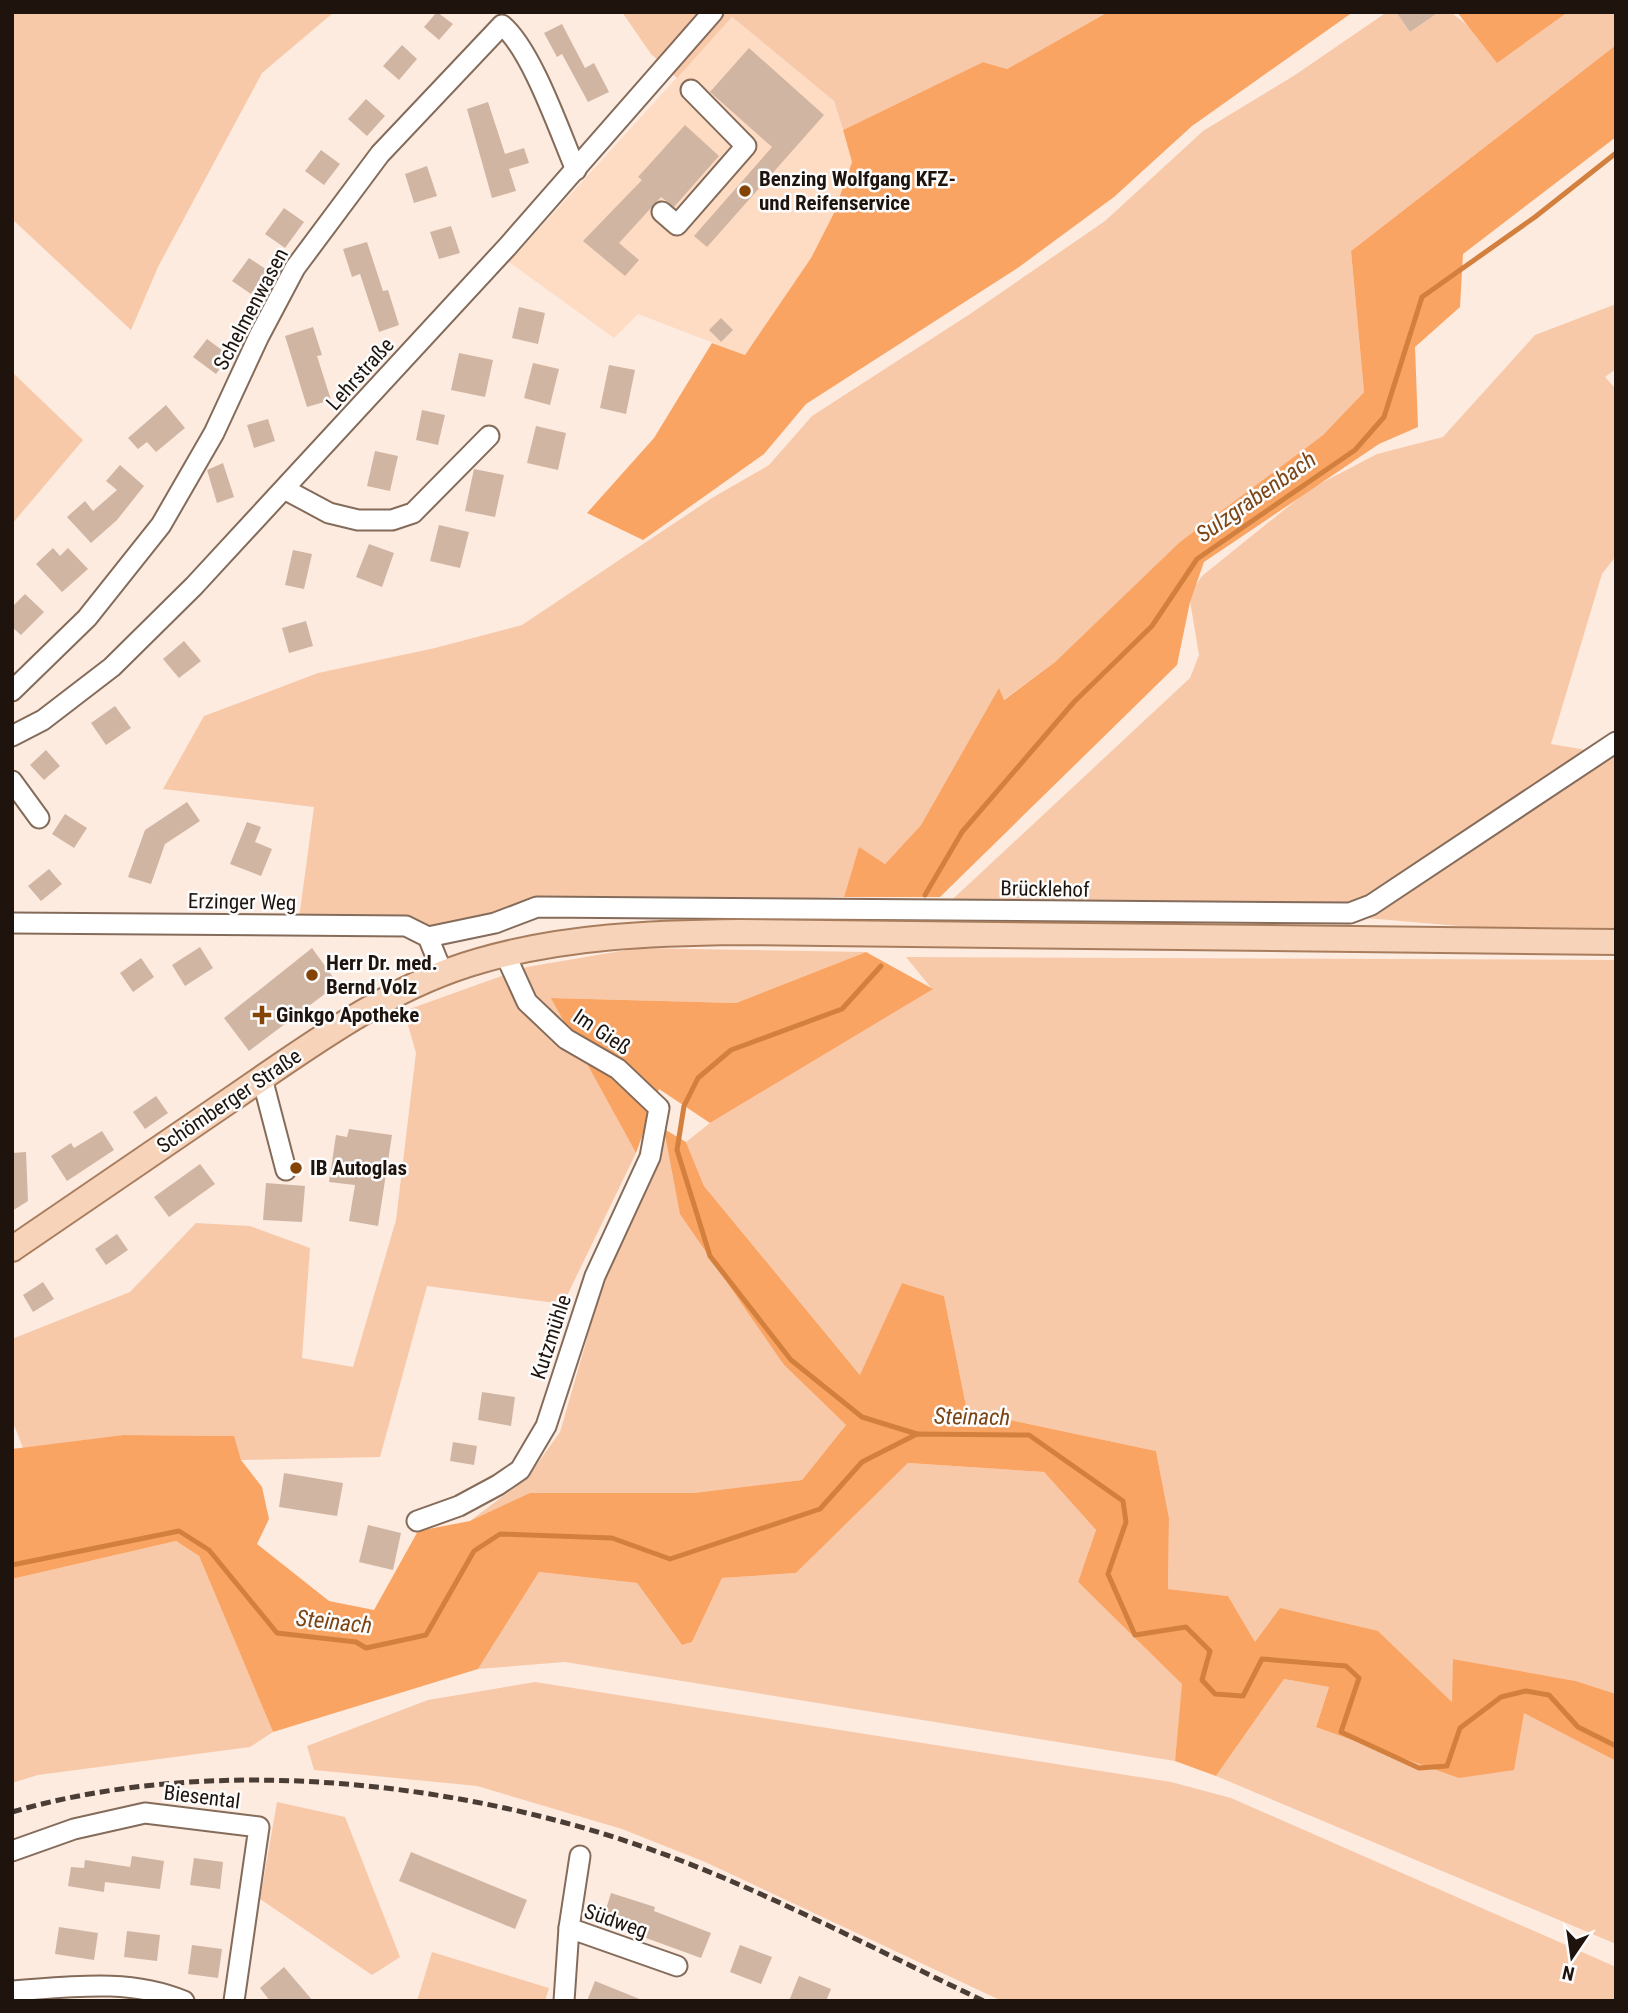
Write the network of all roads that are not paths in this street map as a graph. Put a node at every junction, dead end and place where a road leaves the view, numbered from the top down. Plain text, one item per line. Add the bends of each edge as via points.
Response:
1 (713, 12) edge
2 (691, 90) dead end
3 (576, 170) junction
4 (662, 212) dead end
5 (489, 436) dead end
6 (286, 490) junction
7 (12, 691) edge
8 (12, 736) edge
9 (1616, 742) edge
10 (12, 781) edge
11 (39, 818) dead end
12 (12, 923) edge
13 (428, 937) junction
14 (1616, 942) edge
15 (505, 954) junction
16 (443, 974) junction
17 (262, 1078) junction
18 (659, 1108) joint
19 (286, 1170) dead end
20 (12, 1248) edge
21 (417, 1521) dead end
22 (12, 1851) edge
23 (580, 1856) dead end
24 (569, 1928) junction
25 (677, 1966) dead end
26 (12, 1991) edge
27 (184, 2001) edge
28 (234, 2001) edge
29 (564, 2001) edge

1 - 3 street, Lehrstraße
2 - 4 street via 746,146 677,225
3 - 6 street, Lehrstraße
3 - 7 street, Schelmenwasen via 536,77 511,32 502,25 380,154 295,268 214,433 161,525 88,618
5 - 6 street via 413,513 392,520 358,520 329,513
6 - 8 street, Lehrstraße via 112,667 43,720
9 - 13 street, Brücklehof via 1371,905 1350,913 537,907 495,923
10 - 11 street
12 - 13 street, Erzinger Weg via 406,926
13 - 16 street
14 - 15 main road, Schömberger Straße via 741,932 578,940
15 - 16 main road, Schömberger Straße
15 - 18 street, Im Gieß via 527,1002 566,1039 618,1069
16 - 17 main road, Schömberger Straße via 381,1002
17 - 19 street
17 - 20 main road, Schömberger Straße
18 - 21 street, Kutzmühle via 650,1157 595,1276 546,1426 520,1470 459,1506
22 - 28 street, Biesental via 74,1829 145,1813 259,1827
23 - 24 street
24 - 25 street, Südweg
24 - 29 street, Südweg
26 - 27 street via 108,1984 169,1994

